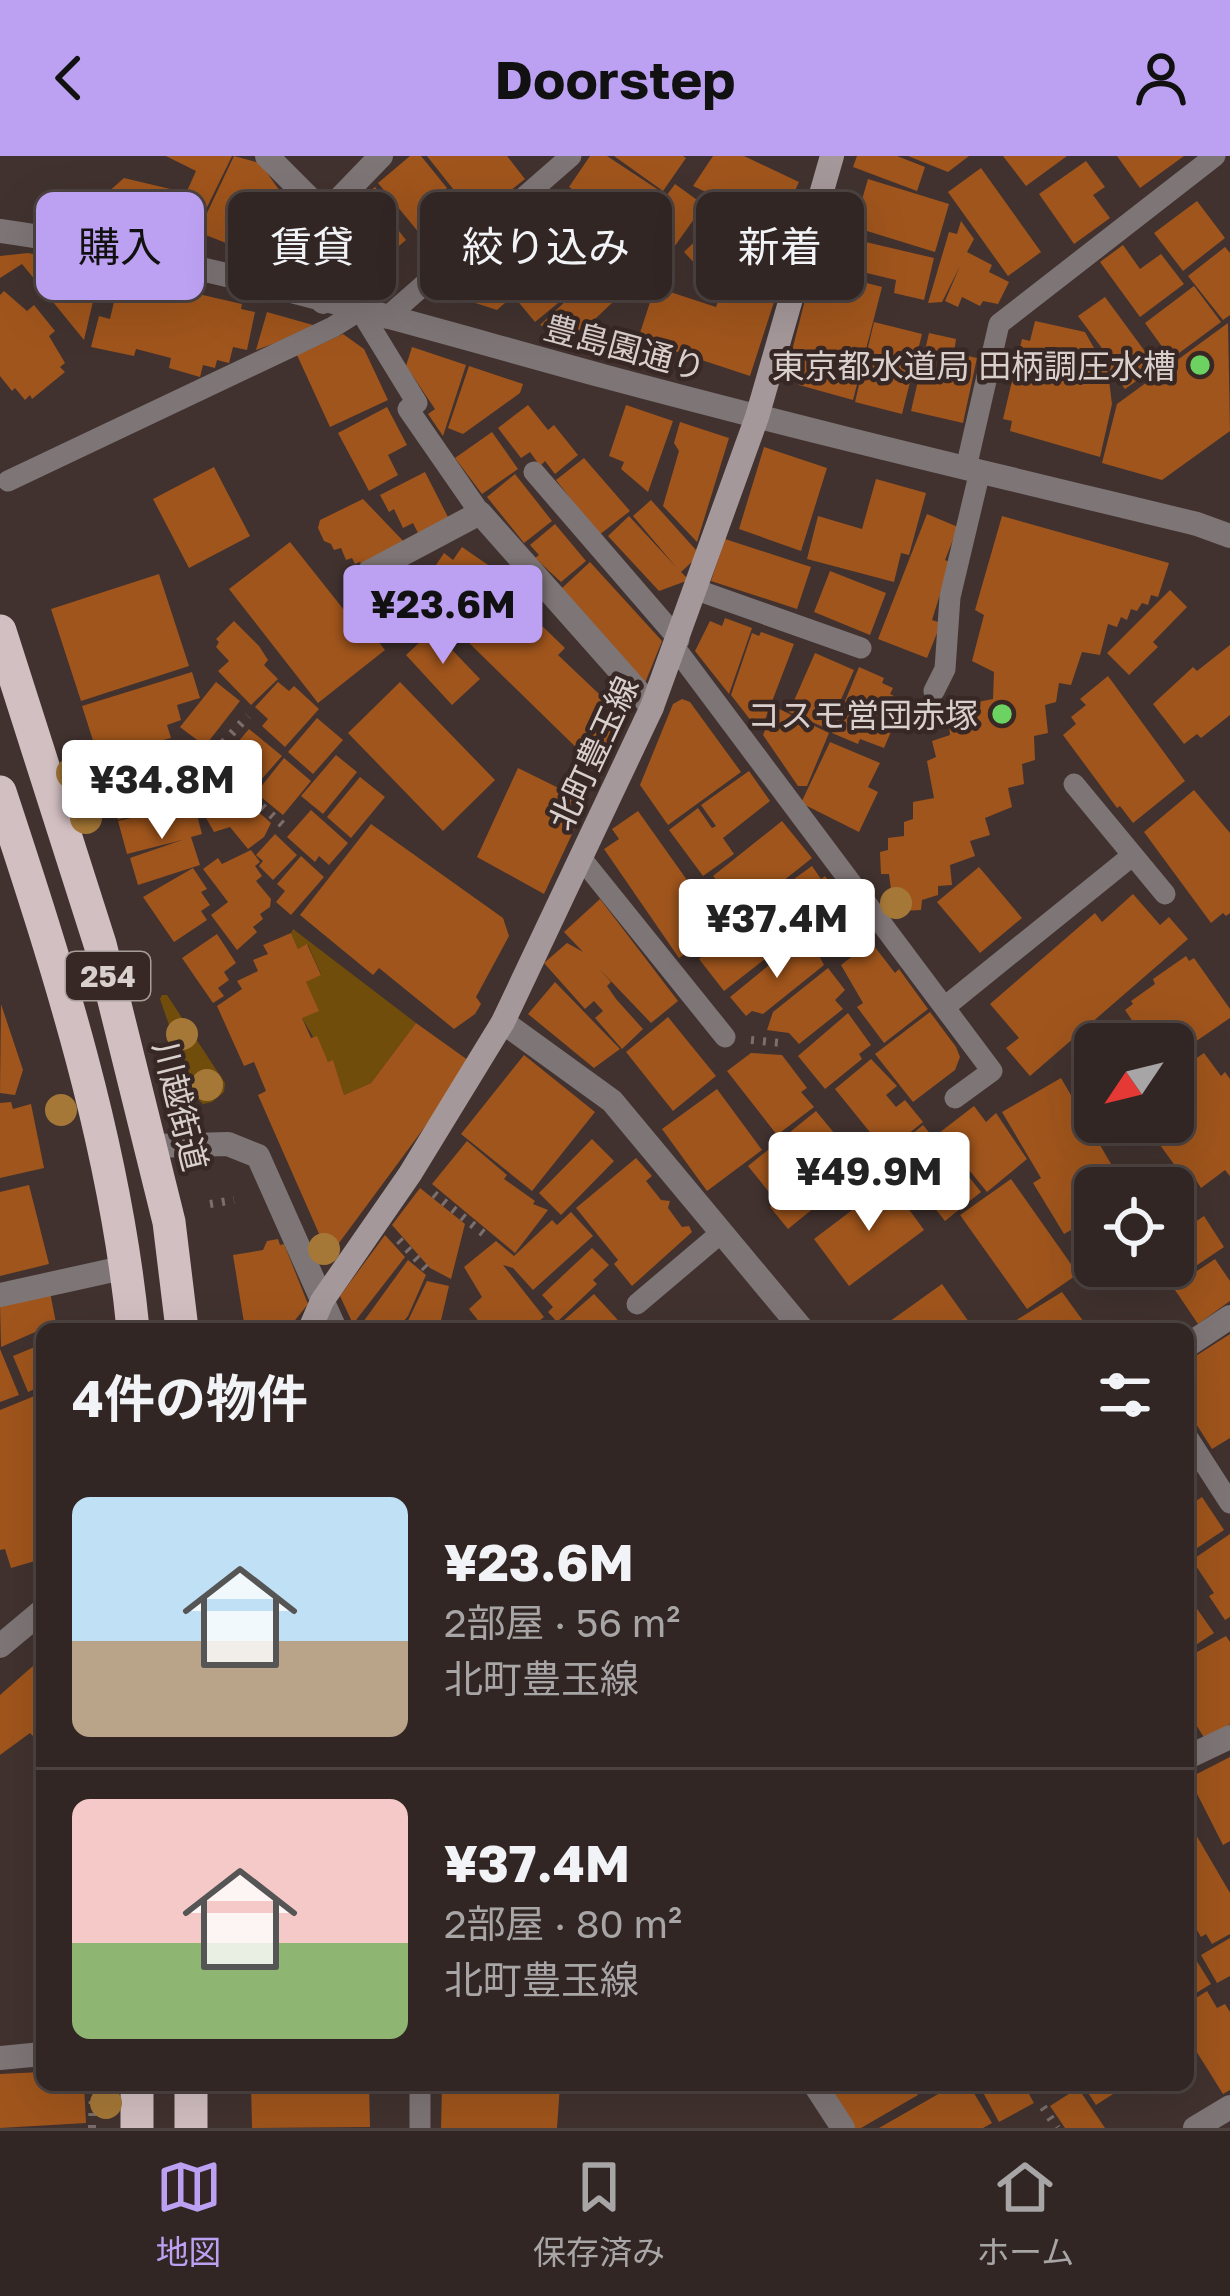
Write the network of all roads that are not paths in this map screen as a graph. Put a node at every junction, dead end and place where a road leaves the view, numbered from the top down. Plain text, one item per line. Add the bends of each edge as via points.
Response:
1 (267, 156) edge
2 (381, 156) edge
3 (571, 156) edge
4 (832, 156) edge
5 (1215, 156) edge
6 (303, 192) edge
7 (347, 192) edge
8 (0, 231) edge
9 (323, 302) joint
10 (360, 310) junction
11 (386, 317) junction
12 (757, 417) junction
13 (973, 470) junction
14 (534, 472) dead end
15 (8, 481) dead end
16 (480, 513) junction
17 (1230, 536) edge
18 (369, 572) dead end
19 (697, 590) junction
20 (0, 631) edge
21 (678, 645) junction
22 (861, 648) dead end
23 (934, 691) dead end
24 (652, 707) junction
25 (1073, 784) dead end
26 (0, 792) edge
27 (1132, 855) junction
28 (581, 858) junction
29 (1165, 894) dead end
30 (946, 1006) junction
31 (503, 1022) junction
32 (725, 1037) dead end
33 (955, 1098) dead end
34 (152, 1146) junction
35 (722, 1232) junction
36 (127, 1267) junction
37 (0, 1295) edge
38 (322, 1300) junction
39 (637, 1304) dead end
40 (1230, 1317) edge
41 (132, 1323) edge
42 (181, 1323) edge
43 (312, 1323) edge
44 (332, 1323) edge
45 (797, 1323) edge
46 (1194, 1341) edge
47 (1194, 1447) edge
48 (1230, 1503) edge
49 (36, 1616) edge
50 (0, 1646) edge
51 (1230, 1737) edge
52 (1194, 1754) edge
53 (36, 2055) edge
54 (0, 2058) edge
55 (137, 2091) edge
56 (191, 2091) edge
57 (420, 2091) edge
58 (819, 2091) edge
59 (1230, 2107) edge
60 (137, 2128) edge
61 (191, 2128) edge
62 (420, 2128) edge
63 (843, 2128) edge
64 (1195, 2128) edge

1 - 6 street
2 - 7 street
3 - 11 lane
4 - 12 main road, 北町豊玉線
5 - 13 lane via 999,324
8 - 9 street, 豊島園通り
9 - 10 street, 豊島園通り
10 - 11 street, 豊島園通り
10 - 15 lane
10 - 16 lane via 417,403 408,409
11 - 12 street, 豊島園通り
12 - 13 street, 豊島園通り
12 - 19 main road, 北町豊玉線
13 - 17 street, 豊島園通り
13 - 23 lane via 945,669
14 - 21 lane
16 - 18 street
16 - 24 street
19 - 21 main road, 北町豊玉線
19 - 22 lane
20 - 34 highway, 川越街道 / 254 via 100,944
21 - 24 main road, 北町豊玉線
21 - 30 lane
24 - 28 main road, 北町豊玉線
25 - 27 lane
26 - 36 highway, 254 via 94,1100
27 - 29 lane
27 - 30 lane
28 - 31 main road, 北町豊玉線
28 - 32 lane
30 - 33 lane via 992,1071
31 - 35 street via 612,1101
31 - 38 main road, 北町豊玉線
34 - 38 street via 228,1144 258,1156
34 - 42 highway, 川越街道 / 254
35 - 39 lane
35 - 45 street
36 - 37 street
36 - 41 highway, 254
38 - 43 main road, 北町豊玉線
38 - 44 street
40 - 46 street
47 - 48 lane
49 - 50 street
51 - 52 street
53 - 54 street
55 - 60 highway
56 - 61 highway
57 - 62 lane
58 - 63 street
59 - 64 street

